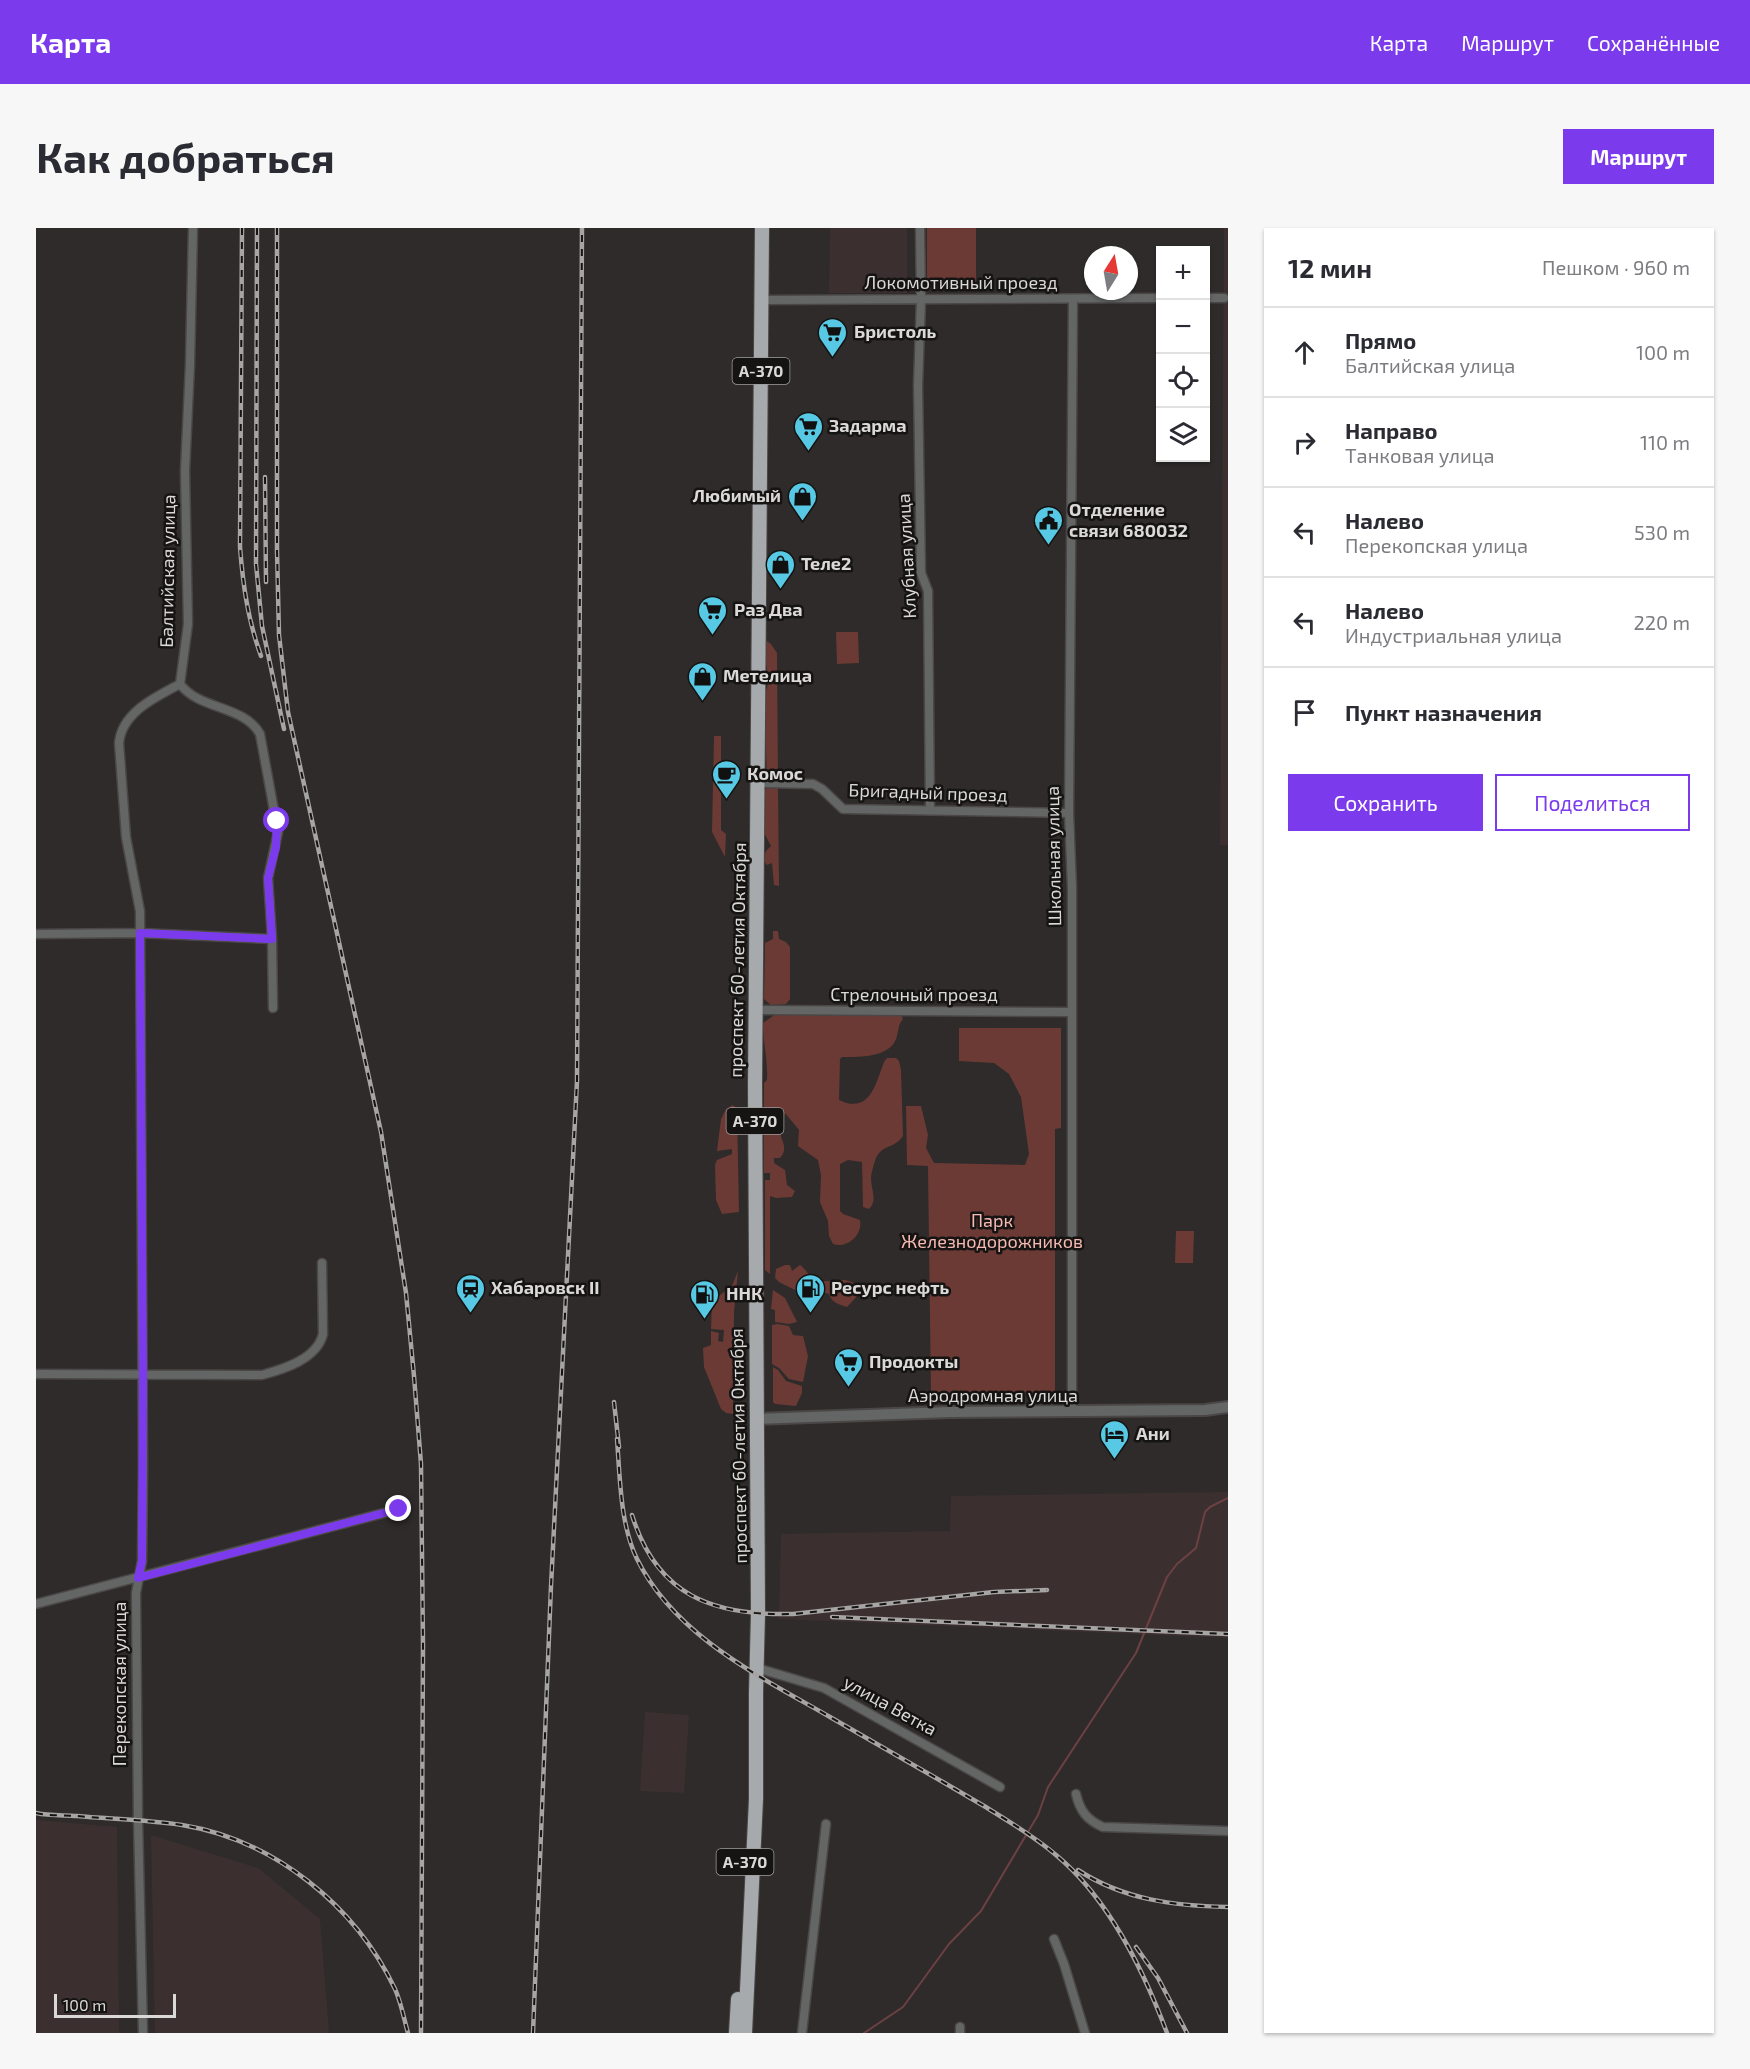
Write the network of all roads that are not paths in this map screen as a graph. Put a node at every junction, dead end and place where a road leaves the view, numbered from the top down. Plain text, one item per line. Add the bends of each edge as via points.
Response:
1 (193, 228) edge
2 (762, 228) edge
3 (920, 228) edge
4 (1156, 298) edge
5 (1210, 298) edge
6 (1224, 298) dead end
7 (1073, 299) junction
8 (760, 300) junction
9 (921, 300) junction
10 (180, 684) junction
11 (758, 783) junction
12 (930, 810) junction
13 (1069, 813) junction
14 (140, 933) junction
15 (36, 934) edge
16 (272, 939) junction
17 (273, 1008) dead end
18 (756, 1010) junction
19 (1071, 1012) junction
20 (322, 1263) dead end
21 (36, 1374) edge
22 (143, 1375) junction
23 (1228, 1407) edge
24 (1072, 1412) junction
25 (757, 1419) junction
26 (399, 1509) dead end
27 (138, 1578) junction
28 (36, 1604) edge
29 (757, 1668) junction
30 (756, 1692) junction
31 (1000, 1787) dead end
32 (1076, 1794) dead end
33 (826, 1824) dead end
34 (1228, 1831) edge
35 (1054, 1939) dead end
36 (143, 2033) edge
37 (736, 2033) edge
38 (745, 2033) edge
39 (802, 2033) edge
40 (1085, 2033) edge

1 - 10 street, Балтийская улица via 185,471 188,624
2 - 8 highway, проспект 60-летия Октября / А-370
3 - 9 street, Клубная улица
4 - 7 street, Локомотивный проезд
5 - 6 street
7 - 9 street, Локомотивный проезд
7 - 13 street, Школьная улица
8 - 9 street, Локомотивный проезд
8 - 11 highway, проспект 60-летия Октября / А-370
9 - 12 street, Клубная улица via 918,385 921,573 928,591
10 - 14 street, Перекопская улица via 133,714 120,734 126,837 140,911
10 - 16 street via 195,699 232,713 252,724 260,734 278,832 268,878
11 - 12 street, Бригадный проезд via 813,784 843,809
11 - 18 highway, проспект 60-летия Октября / А-370
12 - 13 street, Бригадный проезд
13 - 19 street, Школьная улица
14 - 15 street
14 - 16 street
14 - 22 street, Перекопская улица
16 - 17 street
18 - 19 street, Стрелочный проезд
18 - 25 highway, проспект 60-летия Октября / А-370
19 - 24 street, Школьная улица
20 - 22 street via 321,1342 293,1364 262,1375
21 - 22 street
22 - 27 street, Перекопская улица via 142,1561
23 - 24 street, Аэродромная улица
24 - 25 street, Аэродромная улица
25 - 29 highway, проспект 60-летия Октября / А-370
26 - 27 street
27 - 28 street
27 - 36 street, Перекопская улица
29 - 30 highway, проспект 60-летия Октября / А-370
29 - 31 street, улица Ветка via 824,1688
30 - 37 highway, проспект 60-летия Октября / А-370 via 751,1720
30 - 38 highway, проспект 60-летия Октября / А-370 via 756,1799
32 - 34 street via 1083,1813 1103,1827
33 - 39 street
35 - 40 street

